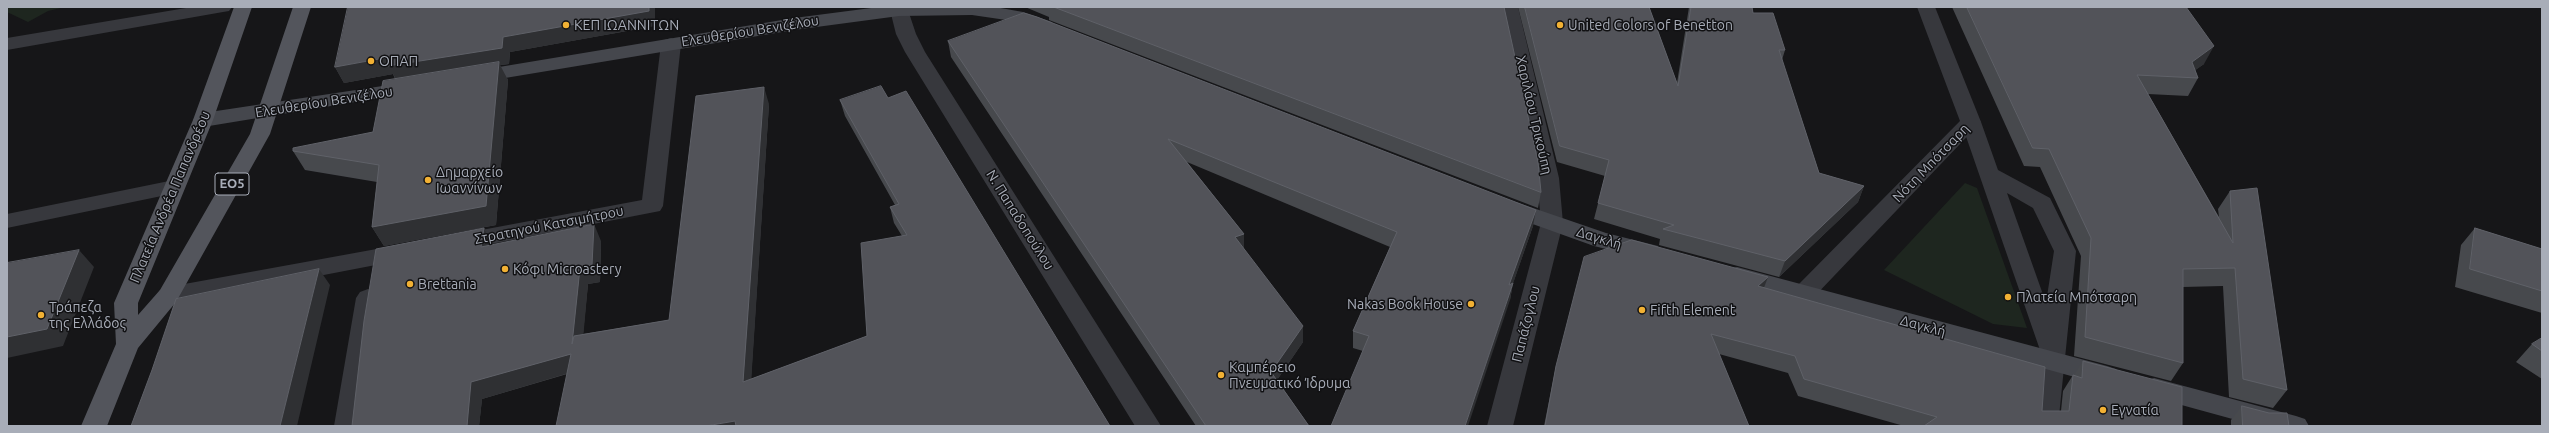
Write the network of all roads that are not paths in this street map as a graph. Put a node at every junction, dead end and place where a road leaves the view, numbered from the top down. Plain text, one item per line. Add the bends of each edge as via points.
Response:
1 (223, 7) edge
2 (243, 7) edge
3 (302, 7) edge
4 (1509, 7) edge
5 (1926, 7) edge
6 (900, 9) edge
7 (1062, 32) edge
8 (7, 44) edge
9 (671, 44) junction
10 (458, 80) edge
11 (427, 85) edge
12 (270, 111) junction
13 (203, 120) junction
14 (1971, 122) junction
15 (1992, 175) junction
16 (174, 187) junction
17 (1489, 200) edge
18 (7, 221) edge
19 (1552, 223) junction
20 (375, 258) junction
21 (1670, 258) edge
22 (1715, 270) edge
23 (1804, 293) junction
24 (168, 296) junction
25 (128, 344) junction
26 (2051, 355) junction
27 (94, 426) edge
28 (347, 426) edge
29 (1148, 426) edge
30 (1500, 426) edge
31 (2045, 426) edge
32 (2296, 426) edge

1 - 8 lane
2 - 13 main road, Πλατεία Ανδρέα Παπανδρέου / ΕΟ5
3 - 12 main road, ΕΟ5
4 - 19 street, Χαριλάου Τρικούπη via 1548,178
5 - 14 street, Νότη Μπότσαρη
6 - 7 main road, Ελευθερίου Βενιζέλου via 953,8 996,12
6 - 9 main road, Ελευθερίου Βενιζέλου
6 - 29 street, Ν. Παπαδοπούλου via 906,34 915,52
9 - 10 main road, Ελευθερίου Βενιζέλου
9 - 20 street, Στρατηγού Κατσιμήτρου via 652,206
11 - 12 main road, Ελευθερίου Βενιζέλου
12 - 13 main road, Ελευθερίου Βενιζέλου
12 - 24 main road, ΕΟ5 via 260,134
13 - 16 main road, Πλατεία Ανδρέα Παπανδρέου / ΕΟ5
14 - 15 street
14 - 23 street, Νότη Μπότσαρη
15 - 26 street
15 - 26 street via 2042,203 2065,251
16 - 18 lane
16 - 25 main road, Πλατεία Ανδρέα Παπανδρέου / ΕΟ5 via 126,303
17 - 19 main road
19 - 21 main road, Δαγκλή
19 - 30 street, Παπάζογλου
20 - 24 street, Στρατηγού Κατσιμήτρου
20 - 28 street
22 - 23 main road, Δαγκλή
23 - 26 main road, Δαγκλή
24 - 25 main road, ΕΟ5
25 - 27 main road, ΕΟ5
26 - 31 street
26 - 32 main road, Δαγκλή via 2131,382

